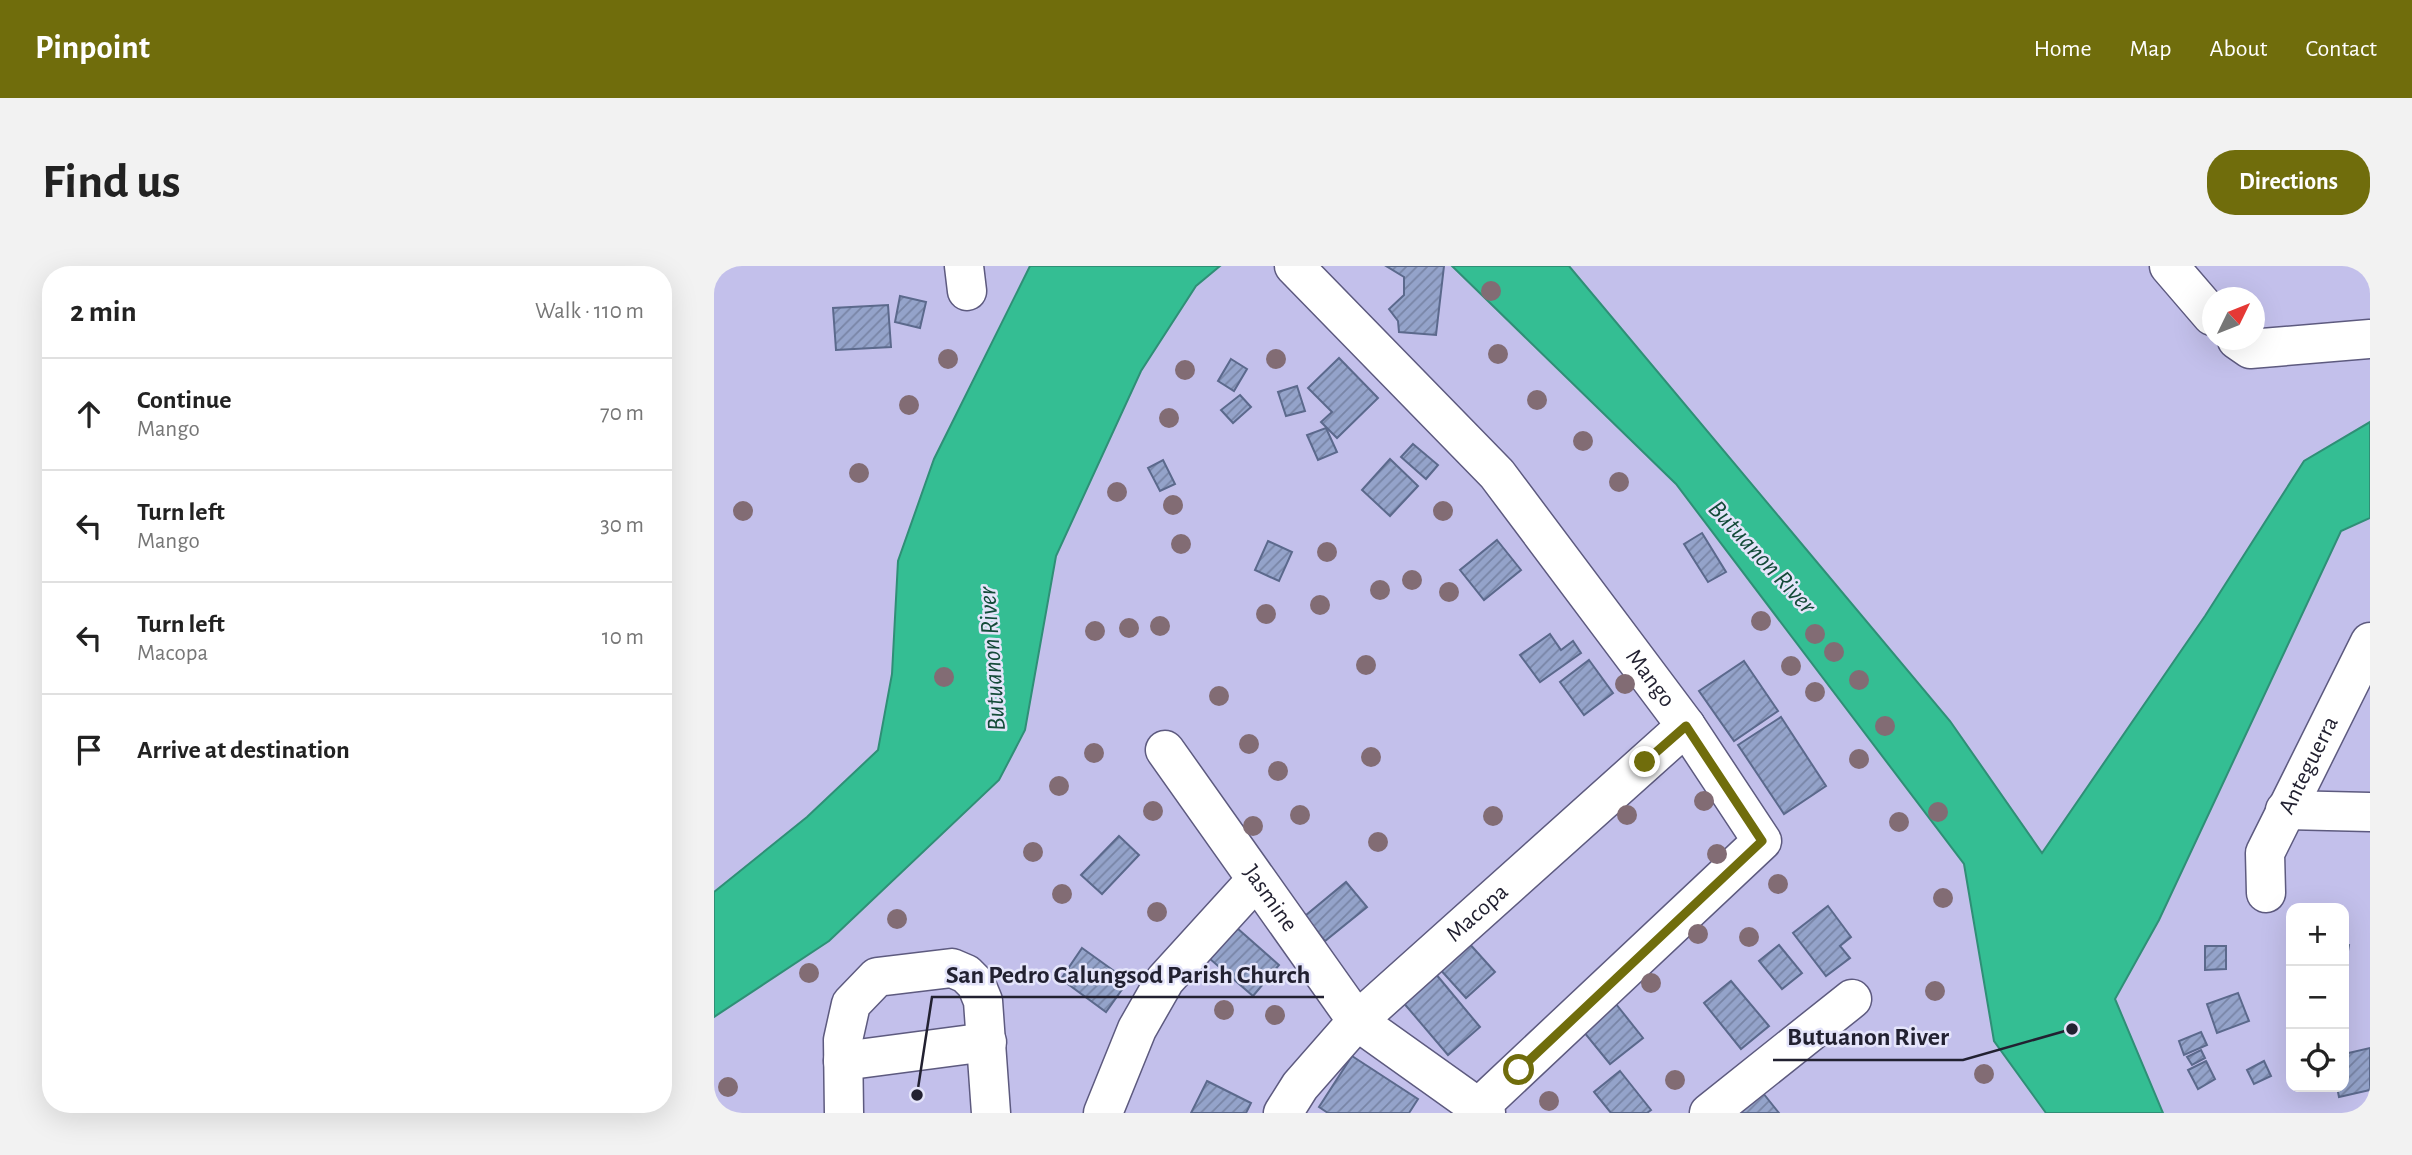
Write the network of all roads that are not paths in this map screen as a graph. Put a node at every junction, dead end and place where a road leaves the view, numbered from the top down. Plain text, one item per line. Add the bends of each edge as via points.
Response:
1 (2169, 266) edge
2 (1300, 272) edge
3 (2202, 304) edge
4 (2370, 339) edge
5 (2265, 348) edge
6 (2370, 642) edge
7 (1686, 726) junction
8 (1165, 750) dead end
9 (2285, 810) junction
10 (2370, 812) edge
11 (1256, 880) junction
12 (2266, 894) dead end
13 (1852, 999) dead end
14 (1357, 1021) junction
15 (987, 1042) junction
16 (842, 1061) junction
17 (1482, 1110) edge
18 (844, 1113) edge
19 (991, 1113) edge
20 (1103, 1113) edge
21 (1283, 1113) edge
22 (1709, 1113) edge

1 - 3 street
2 - 7 street, Mango via 1497,474
4 - 5 street
6 - 9 street, Anteguerra
7 - 14 street, Macopa
7 - 17 street, Mango via 1762,841
8 - 11 street, Jasmine
9 - 10 street
9 - 12 street, Anteguerra via 2265,852
11 - 14 street, Jasmine
11 - 20 street via 1165,980 1137,1029
13 - 22 street
14 - 17 street, Jasmine
14 - 21 street, Macopa via 1300,1086
15 - 16 street
15 - 16 street via 983,1001 966,974 952,968 877,977 851,1004
15 - 19 street
16 - 18 street

